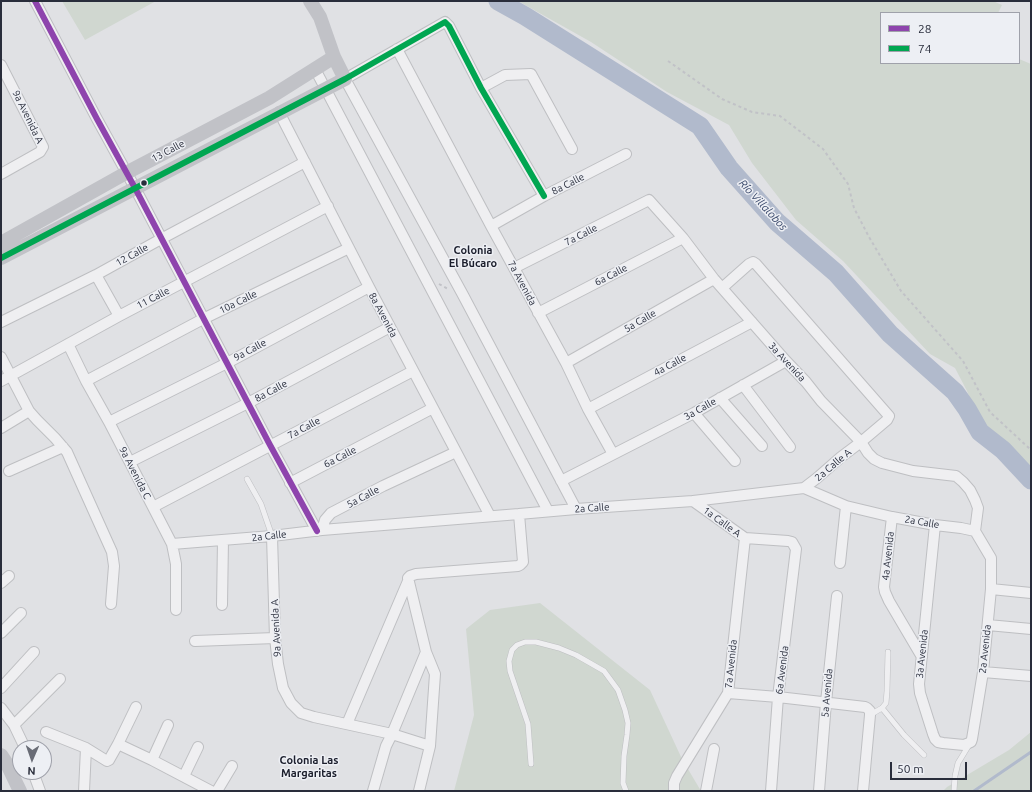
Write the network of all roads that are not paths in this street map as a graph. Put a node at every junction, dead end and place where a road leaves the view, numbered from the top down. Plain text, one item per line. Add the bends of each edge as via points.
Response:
1 (35, 1) edge
2 (310, 1) edge
3 (397, 50) junction
4 (334, 57) junction
5 (1, 65) edge
6 (315, 69) junction
7 (344, 79) junction
8 (326, 88) junction
9 (481, 88) junction
10 (279, 112) junction
11 (572, 149) dead end
12 (626, 154) dead end
13 (305, 162) junction
14 (126, 173) junction
15 (1, 174) edge
16 (135, 188) junction
17 (544, 196) junction
18 (647, 201) joint
19 (328, 206) junction
20 (491, 226) junction
21 (683, 238) junction
22 (161, 239) junction
23 (1, 243) edge
24 (349, 248) junction
25 (1, 258) edge
26 (514, 268) junction
27 (96, 275) junction
28 (714, 279) junction
29 (184, 282) junction
30 (369, 287) junction
31 (722, 288) junction
32 (538, 313) junction
33 (119, 316) junction
34 (203, 319) junction
35 (1, 322) edge
36 (752, 322) junction
37 (390, 328) junction
38 (68, 344) junction
39 (1, 357) edge
40 (786, 361) junction
41 (227, 363) junction
42 (566, 363) junction
43 (413, 371) junction
44 (6, 378) edge
45 (86, 381) junction
46 (743, 385) junction
47 (720, 398) junction
48 (248, 403) junction
49 (433, 408) junction
50 (588, 409) junction
51 (29, 411) junction
52 (694, 413) junction
53 (109, 422) junction
54 (1, 428) edge
55 (861, 442) junction
56 (270, 445) junction
57 (762, 446) dead end
58 (63, 447) junction
59 (790, 447) dead end
60 (456, 452) junction
61 (613, 454) junction
62 (735, 461) dead end
63 (130, 462) junction
64 (9, 471) dead end
65 (247, 479) dead end
66 (561, 481) junction
67 (290, 483) junction
68 (804, 488) junction
69 (693, 501) junction
70 (846, 506) junction
71 (153, 507) junction
72 (576, 508) junction
73 (548, 511) junction
74 (518, 514) junction
75 (490, 516) junction
76 (892, 517) junction
77 (935, 525) junction
78 (319, 531) junction
79 (975, 531) junction
80 (272, 536) junction
81 (744, 538) junction
82 (223, 540) junction
83 (172, 544) junction
84 (796, 549) joint
85 (840, 563) dead end
86 (9, 576) dead end
87 (408, 580) junction
88 (1, 583) edge
89 (992, 589) junction
90 (1031, 593) edge
91 (837, 596) dead end
92 (111, 604) dead end
93 (222, 605) dead end
94 (176, 610) dead end
95 (21, 613) dead end
96 (988, 625) junction
97 (1031, 630) edge
98 (1, 633) edge
99 (275, 638) junction
100 (195, 641) dead end
101 (34, 652) dead end
102 (426, 652) junction
103 (888, 652) dead end
104 (922, 657) junction
105 (983, 672) junction
106 (1031, 676) edge
107 (60, 679) dead end
108 (1, 688) edge
109 (728, 694) junction
110 (778, 697) junction
111 (826, 702) junction
112 (136, 707) dead end
113 (1, 708) edge
114 (882, 708) junction
115 (870, 715) junction
116 (347, 724) junction
117 (14, 725) junction
118 (168, 725) dead end
119 (46, 732) dead end
120 (392, 734) junction
121 (21, 740) edge
122 (972, 741) junction
123 (118, 744) junction
124 (430, 746) junction
125 (198, 747) dead end
126 (86, 748) junction
127 (714, 749) dead end
128 (1, 755) edge
129 (924, 755) dead end
130 (152, 760) junction
131 (531, 764) dead end
132 (232, 766) dead end
133 (184, 776) junction
134 (36, 780) edge
135 (20, 791) edge
136 (40, 791) edge
137 (84, 791) edge
138 (211, 791) edge
139 (216, 791) edge
140 (373, 791) edge
141 (419, 791) edge
142 (626, 791) edge
143 (674, 791) edge
144 (706, 791) edge
145 (771, 791) edge
146 (819, 791) edge
147 (863, 791) edge
148 (954, 791) edge

1 - 14 street
2 - 4 main road via 320,17
3 - 7 street
3 - 9 street via 445,22
3 - 20 street, 7a Avenida
4 - 6 main road, 13 Calle
4 - 7 main road
5 - 15 street, 9a Avenida A via 42,145 40,152
6 - 8 street
6 - 14 main road, 13 Calle via 269,98
7 - 8 main road, 13 Calle
7 - 66 street via 463,295
8 - 10 main road, 13 Calle
8 - 73 street
9 - 11 street via 505,75 531,74
9 - 17 street
10 - 13 street, 8a Avenida
10 - 16 main road, 13 Calle
12 - 17 street, 8a Calle
13 - 19 street, 8a Avenida
13 - 22 street, 12 Calle
14 - 16 street
14 - 23 main road, 13 Calle
16 - 22 street
16 - 25 main road, 13 Calle
17 - 20 street, 8a Calle
18 - 21 street, 3a Avenida via 651,201
18 - 26 street, 7a Calle
19 - 24 street, 8a Avenida
19 - 29 street, 11 Calle
20 - 26 street, 7a Avenida
21 - 28 street, 3a Avenida
21 - 32 street, 6a Calle
22 - 27 street, 12 Calle
22 - 29 street
24 - 30 street, 8a Avenida
24 - 34 street, 10a Calle
26 - 32 street, 7a Avenida
27 - 33 street
27 - 35 street, 12 Calle
28 - 31 street, 3a Avenida
28 - 42 street, 5a Calle
29 - 33 street, 11 Calle
29 - 34 street
30 - 37 street, 8a Avenida
30 - 41 street, 9a Calle
31 - 36 street, 3a Avenida
31 - 55 street, 2a Calle A via 749,264 756,264 889,416
32 - 42 street, 7a Avenida
33 - 38 street, 11 Calle
34 - 41 street
34 - 45 street, 10a Calle
36 - 40 street, 3a Avenida
36 - 50 street, 4a Calle
37 - 43 street, 8a Avenida
37 - 48 street, 8a Calle
38 - 44 street, 11 Calle
38 - 45 street, 9a Avenida C
39 - 44 street
40 - 46 street, 3a Calle
40 - 55 street, 3a Avenida
41 - 48 street
41 - 53 street, 9a Calle
42 - 50 street, 7a Avenida
43 - 49 street, 8a Avenida
43 - 56 street, 7a Calle
44 - 51 street
45 - 53 street, 9a Avenida C
46 - 47 street, 3a Calle
46 - 59 street
47 - 52 street, 3a Calle
47 - 57 street
48 - 56 street
48 - 63 street, 8a Calle
49 - 60 street, 8a Avenida
49 - 67 street, 6a Calle
50 - 61 street, 7a Avenida
51 - 54 street
51 - 58 street
52 - 61 street, 3a Calle
52 - 62 street
53 - 63 street, 9a Avenida C
55 - 68 street, 2a Calle A
55 - 79 street, 3a Avenida via 868,453 882,463 913,471 956,476 970,490 978,508
56 - 67 street
56 - 71 street, 7a Calle
58 - 64 street
58 - 92 street via 112,552 114,566
60 - 75 street, 8a Avenida
60 - 78 street, 5a Calle via 331,514
61 - 66 street, 3a Calle
63 - 71 street, 9a Avenida C
65 - 80 lane via 261,504
66 - 72 street
67 - 78 street
68 - 69 street, 2a Calle
68 - 70 street, 2a Calle
69 - 72 street, 2a Calle
69 - 81 street, 1a Calle A
70 - 76 street, 2a Calle
70 - 85 street
71 - 83 street, 9a Avenida C
72 - 73 street, 2a Calle
73 - 74 street, 2a Calle
74 - 75 street, 2a Calle
74 - 87 street via 522,562 520,565 416,574
75 - 78 street, 2a Calle
76 - 77 street, 2a Calle
76 - 104 street, 4a Avenida via 885,592
77 - 79 street, 2a Calle
77 - 104 street, 3a Avenida
78 - 80 street, 2a Calle
79 - 89 street, 2a Avenida via 991,558
80 - 82 street, 2a Calle
80 - 99 street, 9a Avenida A
81 - 84 street, 1a Calle A via 788,541 792,542
81 - 109 street, 7a Avenida
82 - 83 street, 2a Calle
82 - 93 street
83 - 94 street, 9a Avenida C via 176,564
84 - 110 street, 6a Avenida
86 - 88 street
87 - 102 street
87 - 116 street
89 - 90 street
89 - 96 street, 2a Avenida
91 - 111 street, 5a Avenida
95 - 98 street
96 - 97 street
96 - 105 street, 2a Avenida
99 - 100 street
99 - 116 street, 9a Avenida A via 283,688 291,703 301,713
101 - 108 street
102 - 120 street
102 - 124 street via 435,674
103 - 114 lane via 886,703
104 - 122 street, 3a Avenida via 920,693 933,734 938,742 943,743 964,745
105 - 106 street
105 - 122 street, 2a Avenida
107 - 117 street
109 - 110 street
109 - 143 street, 7a Avenida via 677,776
110 - 111 street
110 - 145 street, 6a Avenida
111 - 115 street via 868,708
111 - 146 street, 5a Avenida
112 - 123 street
113 - 117 street
114 - 115 lane
114 - 129 lane
115 - 147 street
116 - 120 street
117 - 121 street
118 - 130 street
119 - 126 street
120 - 124 street
120 - 140 street
122 - 148 lane via 958,763
123 - 126 street via 107,761
123 - 130 street
124 - 141 street
125 - 133 street
126 - 137 street
127 - 144 street
128 - 135 main road
130 - 133 street
131 - 142 lane via 528,724 509,661 512,650 525,642 536,642 576,655 604,671 618,690 628,723 623,783
132 - 139 street
133 - 138 street
134 - 136 street

